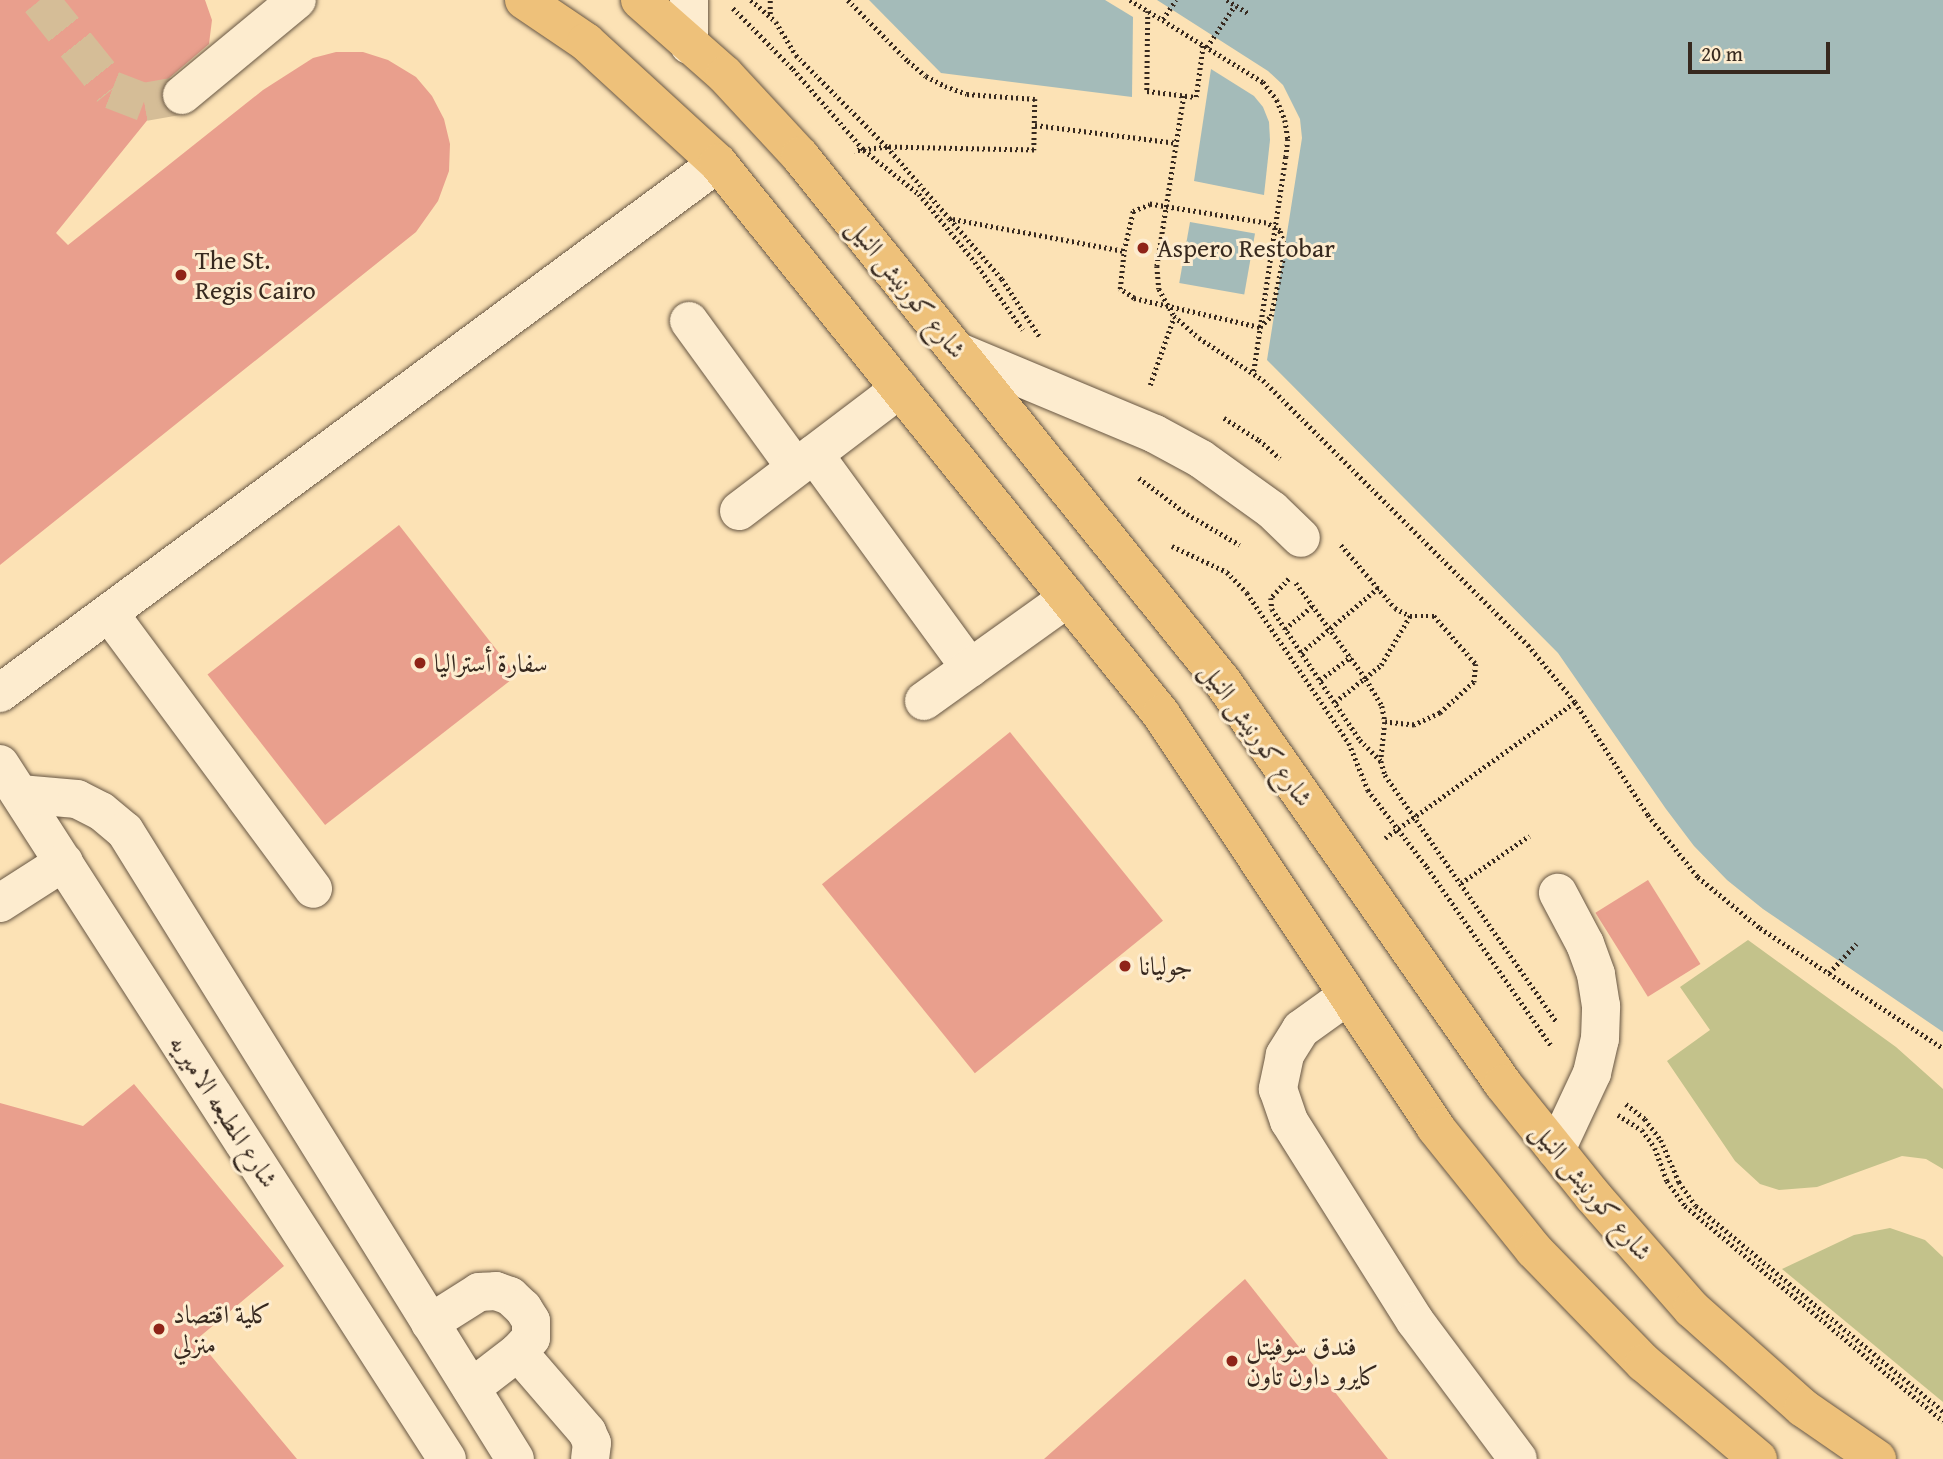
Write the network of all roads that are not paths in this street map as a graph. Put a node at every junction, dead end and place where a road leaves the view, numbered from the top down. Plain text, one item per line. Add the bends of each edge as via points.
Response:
1 (297, 0) edge
2 (524, 0) edge
3 (640, 0) edge
4 (689, 0) edge
5 (689, 45) junction
6 (182, 95) tunnel mouth
7 (718, 163) junction
8 (689, 321) dead end
9 (959, 352) junction
10 (900, 389) junction
11 (804, 460) junction
12 (739, 511) dead end
13 (1317, 541) road end
14 (1068, 598) junction
15 (109, 613) junction
16 (970, 668) junction
17 (6, 676) edge
18 (924, 701) dead end
19 (10, 779) edge
20 (64, 862) junction
21 (313, 889) dead end
22 (1558, 893) dead end
23 (0, 903) edge
24 (1347, 996) junction
25 (1556, 1150) junction
26 (430, 1323) junction
27 (518, 1352) junction
28 (471, 1388) junction
29 (447, 1459) edge
30 (515, 1459) edge
31 (590, 1459) edge
32 (1518, 1459) edge
33 (1758, 1459) edge
34 (1877, 1459) edge

1 - 6 street
2 - 7 highway via 586,42
3 - 5 highway, شارع كورنيش النيل
4 - 5 street
5 - 9 highway, شارع كورنيش النيل via 725,75 800,156
7 - 10 highway
7 - 15 street
8 - 11 street
9 - 13 street via 1155,434 1201,459
9 - 25 highway, شارع كورنيش النيل via 1222,681 1503,1084
10 - 11 street
10 - 14 highway
11 - 12 street
11 - 16 street
14 - 16 street
14 - 24 highway via 1161,714
15 - 17 street
15 - 21 street
16 - 18 street
19 - 20 street, شارع المطبعه الاميريه
19 - 26 street via 77,799 125,831
20 - 23 street
20 - 29 street, شارع المطبعه الاميريه
22 - 25 street via 1585,944 1601,1006 1600,1039 1587,1082
24 - 32 street via 1301,1029 1285,1055 1278,1089 1289,1121 1415,1321
24 - 33 highway via 1435,1127 1534,1251 1644,1363
25 - 34 highway, شارع كورنيش النيل via 1692,1309 1803,1408
26 - 27 street via 479,1292 496,1291 510,1296 531,1321 531,1338
26 - 28 street
27 - 28 street
27 - 31 street via 587,1432 593,1443
28 - 30 street

